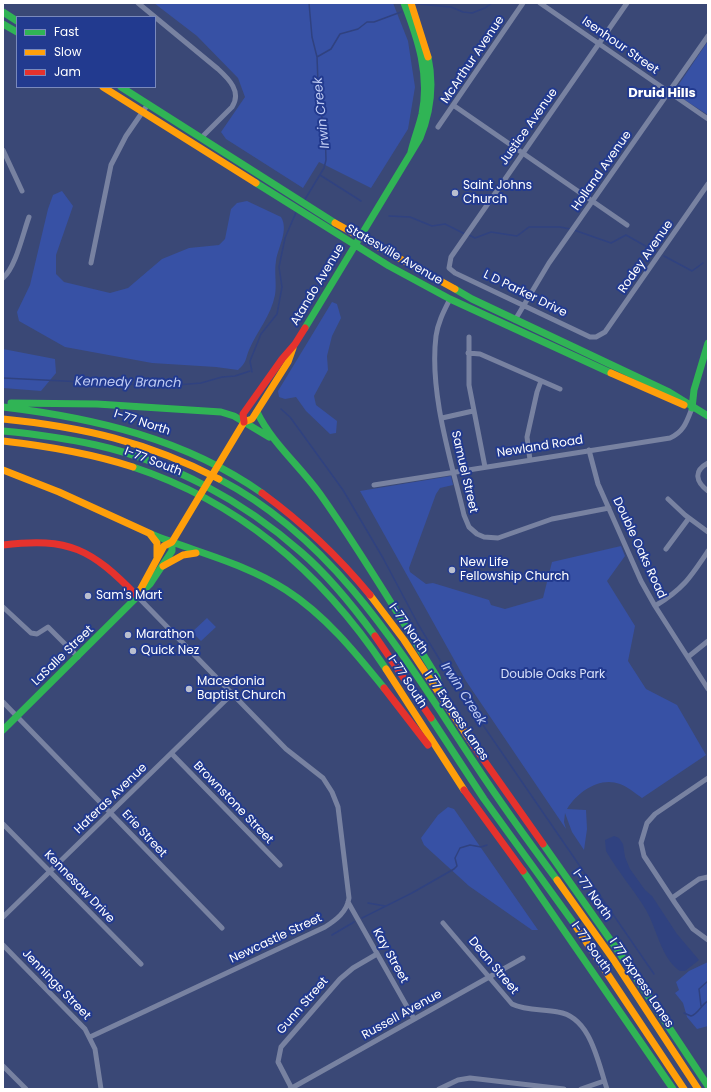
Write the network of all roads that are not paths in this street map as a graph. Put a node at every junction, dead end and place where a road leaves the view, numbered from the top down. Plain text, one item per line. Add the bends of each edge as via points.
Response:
1 (138, 3) edge
2 (404, 3) edge
3 (411, 3) edge
4 (523, 3) edge
5 (540, 3) edge
6 (627, 3) edge
7 (3, 12) edge
8 (154, 16) edge
9 (156, 18) edge
10 (16, 20) edge
11 (3, 24) edge
12 (16, 31) edge
13 (708, 36) edge
14 (599, 43) junction
15 (105, 88) edge
16 (123, 88) edge
17 (669, 92) junction
18 (148, 104) junction
19 (453, 105) junction
20 (142, 112) junction
21 (708, 119) edge
22 (438, 127) dead end
23 (201, 138) junction
24 (3, 150) edge
25 (523, 153) junction
26 (409, 156) junction
27 (708, 184) edge
28 (22, 191) dead end
29 (593, 201) junction
30 (28, 217) dead end
31 (627, 225) dead end
32 (360, 236) junction
33 (354, 246) junction
34 (91, 263) dead end
35 (449, 264) joint
36 (3, 278) edge
37 (450, 299) junction
38 (523, 305) junction
39 (515, 320) junction
40 (469, 337) dead end
41 (596, 337) joint
42 (708, 343) edge
43 (295, 344) junction
44 (468, 353) junction
45 (541, 381) junction
46 (560, 389) dead end
47 (3, 403) edge
48 (3, 407) edge
49 (692, 408) junction
50 (473, 411) junction
51 (257, 412) junction
52 (708, 416) edge
53 (442, 418) junction
54 (3, 419) edge
55 (244, 422) junction
56 (3, 431) edge
57 (3, 441) edge
58 (275, 441) junction
59 (589, 450) junction
60 (530, 460) junction
61 (708, 463) edge
62 (485, 467) junction
63 (3, 470) edge
64 (453, 472) junction
65 (374, 485) dead end
66 (708, 491) edge
67 (668, 499) dead end
68 (609, 508) junction
69 (689, 518) junction
70 (708, 532) edge
71 (150, 534) junction
72 (172, 542) junction
73 (3, 545) edge
74 (666, 549) dead end
75 (708, 550) edge
76 (198, 553) junction
77 (157, 557) junction
78 (163, 566) junction
79 (144, 580) junction
80 (122, 581) junction
81 (137, 596) junction
82 (655, 606) junction
83 (3, 607) edge
84 (708, 641) edge
85 (78, 657) junction
86 (688, 657) junction
87 (708, 689) edge
88 (232, 694) junction
89 (442, 698) junction
90 (3, 702) edge
91 (17, 716) junction
92 (3, 730) edge
93 (172, 754) junction
94 (708, 778) edge
95 (459, 783) junction
96 (111, 813) junction
97 (3, 824) edge
98 (280, 865) dead end
99 (50, 872) junction
100 (708, 877) edge
101 (672, 898) junction
102 (348, 902) junction
103 (3, 917) edge
104 (443, 923) dead end
105 (222, 928) dead end
106 (708, 940) edge
107 (3, 945) edge
108 (377, 954) junction
109 (523, 958) dead end
110 (141, 964) dead end
111 (489, 978) junction
112 (414, 1020) junction
113 (90, 1037) junction
114 (3, 1066) edge
115 (604, 1081) junction
116 (708, 1086) edge
117 (26, 1089) edge
118 (101, 1089) edge
119 (291, 1089) edge
120 (439, 1089) edge
121 (564, 1089) edge
122 (581, 1089) edge
123 (607, 1089) edge
124 (673, 1089) edge
125 (684, 1089) edge
126 (698, 1089) edge

1 - 8 street
2 - 26 main road, Atando Avenue via 421,50 425,81 423,112
3 - 26 main road, Atando Avenue via 427,48 431,81 425,125 419,144
4 - 19 street, McArthur Avenue
5 - 14 street, Isenhour Street
6 - 14 street, Justice Avenue
7 - 10 main road
9 - 23 street via 218,69 235,89 235,103
11 - 12 main road
13 - 17 street, Holland Avenue
14 - 17 street, Isenhour Street
14 - 25 street, Justice Avenue
15 - 20 main road, Statesville Avenue
16 - 18 main road, Statesville Avenue
17 - 21 street, Isenhour Street
17 - 29 street, Holland Avenue
18 - 20 street
18 - 23 main road, Statesville Avenue
19 - 22 street, McArthur Avenue
19 - 25 street
20 - 33 main road, Statesville Avenue
20 - 34 street via 122,142 111,165
23 - 32 main road, Statesville Avenue
24 - 28 street
25 - 29 street
25 - 35 street, Justice Avenue via 451,257
26 - 32 main road, Atando Avenue
27 - 41 street, Rodey Avenue via 605,332
29 - 31 street
29 - 38 street, Holland Avenue
30 - 36 street via 15,258
32 - 33 main road, Atando Avenue
32 - 39 main road, Statesville Avenue via 443,284
33 - 37 main road, Statesville Avenue
33 - 43 main road, Atando Avenue
35 - 38 street, L D Parker Drive via 455,273
37 - 49 main road, Statesville Avenue
37 - 53 street, Samuel Street via 442,313 436,345 437,392
38 - 39 street, Holland Avenue
38 - 41 street, L D Parker Drive via 590,337
39 - 49 main road, Statesville Avenue via 669,392
40 - 44 street
42 - 49 main road via 694,390
43 - 51 main road, Atando Avenue via 288,362
43 - 55 main road, Atando Avenue via 243,414
44 - 45 street via 480,354
44 - 50 street
45 - 46 street
45 - 60 street via 536,392 527,437
47 - 55 main road via 97,404 221,412 231,414
48 - 89 main road, I-77 North via 91,420 147,435 202,458 264,494 311,531 353,574 388,619
49 - 52 main road, Statesville Avenue
49 - 59 street, Newland Road via 683,430 678,435
50 - 53 street
50 - 62 street
51 - 55 main road, Atando Avenue via 252,419
51 - 58 main road via 261,423
53 - 64 street, Samuel Street
54 - 126 main road, I 77 Express Lanes via 89,429 171,455 248,495 316,548 356,592 388,634
55 - 58 main road
55 - 72 main road, LaSalle Street
56 - 125 main road, I 77 Express Lanes via 60,437 99,445 179,472 252,513 317,567 378,641 487,802 588,944
57 - 95 main road, I-77 South via 72,449 136,466 175,481 206,497 263,533 310,574 353,623
58 - 89 main road via 311,482 347,533 437,677
59 - 60 street, Newland Road
59 - 68 street, Double Oaks Road via 596,478
60 - 62 street, Newland Road
61 - 66 street via 703,466 698,480
62 - 64 street, Newland Road
63 - 71 main road via 53,489
64 - 65 street, Newland Road
64 - 68 street, Samuel Street via 466,522 474,532 484,537 498,538 552,519
67 - 69 street
68 - 82 street, Double Oaks Road via 641,581
69 - 70 street
69 - 74 street
71 - 72 main road
71 - 77 main road via 157,543
72 - 76 main road
72 - 77 main road, LaSalle Street via 164,546
72 - 78 main road, LaSalle Street via 172,551
73 - 80 main road via 37,541 69,544 99,560
75 - 82 street via 685,583 674,594
76 - 78 main road via 183,555
76 - 95 main road via 244,568 270,580 324,619
77 - 79 main road, LaSalle Street
78 - 81 main road, LaSalle Street
79 - 80 main road via 134,584
79 - 81 main road, LaSalle Street
80 - 81 main road
81 - 85 main road, LaSalle Street
81 - 88 street
82 - 86 street, Double Oaks Road
83 - 85 street via 31,633 37,634 48,627
84 - 86 street
85 - 91 main road, LaSalle Street
86 - 87 street, Double Oaks Road
88 - 93 street, Hateras Avenue
88 - 102 street via 286,749 317,771 332,792 338,807
89 - 116 main road, I-77 North via 609,938
90 - 91 street, Erie Street
91 - 92 main road, LaSalle Street
91 - 96 street, Erie Street
93 - 96 street, Hateras Avenue
93 - 98 street, Brownstone Street
94 - 101 street via 655,814 647,823 641,843 644,856
95 - 124 main road, I-77 South via 541,895
96 - 99 street, Hateras Avenue
96 - 105 street, Erie Street
97 - 99 street, Kennesaw Drive
99 - 103 street, Hateras Avenue
99 - 110 street, Kennesaw Drive
100 - 101 street via 699,879
101 - 106 street via 693,928
102 - 108 street, Kay Street
102 - 113 street, Newcastle Street via 340,916 325,927
104 - 111 street, Dean Street
107 - 113 street, Jennings Street via 81,1024
108 - 112 street, Kay Street
108 - 119 street, Gunn Street via 340,978 281,1047 278,1062
109 - 111 street, Russell Avenue
111 - 112 street, Russell Avenue
111 - 115 street, Dean Street via 512,1004 521,1008 563,1013 580,1022 588,1034
112 - 119 street, Russell Avenue
113 - 118 street, Jennings Street via 95,1049
114 - 117 street
115 - 122 street
115 - 123 street, Dean Street
120 - 121 street via 458,1080 470,1078

